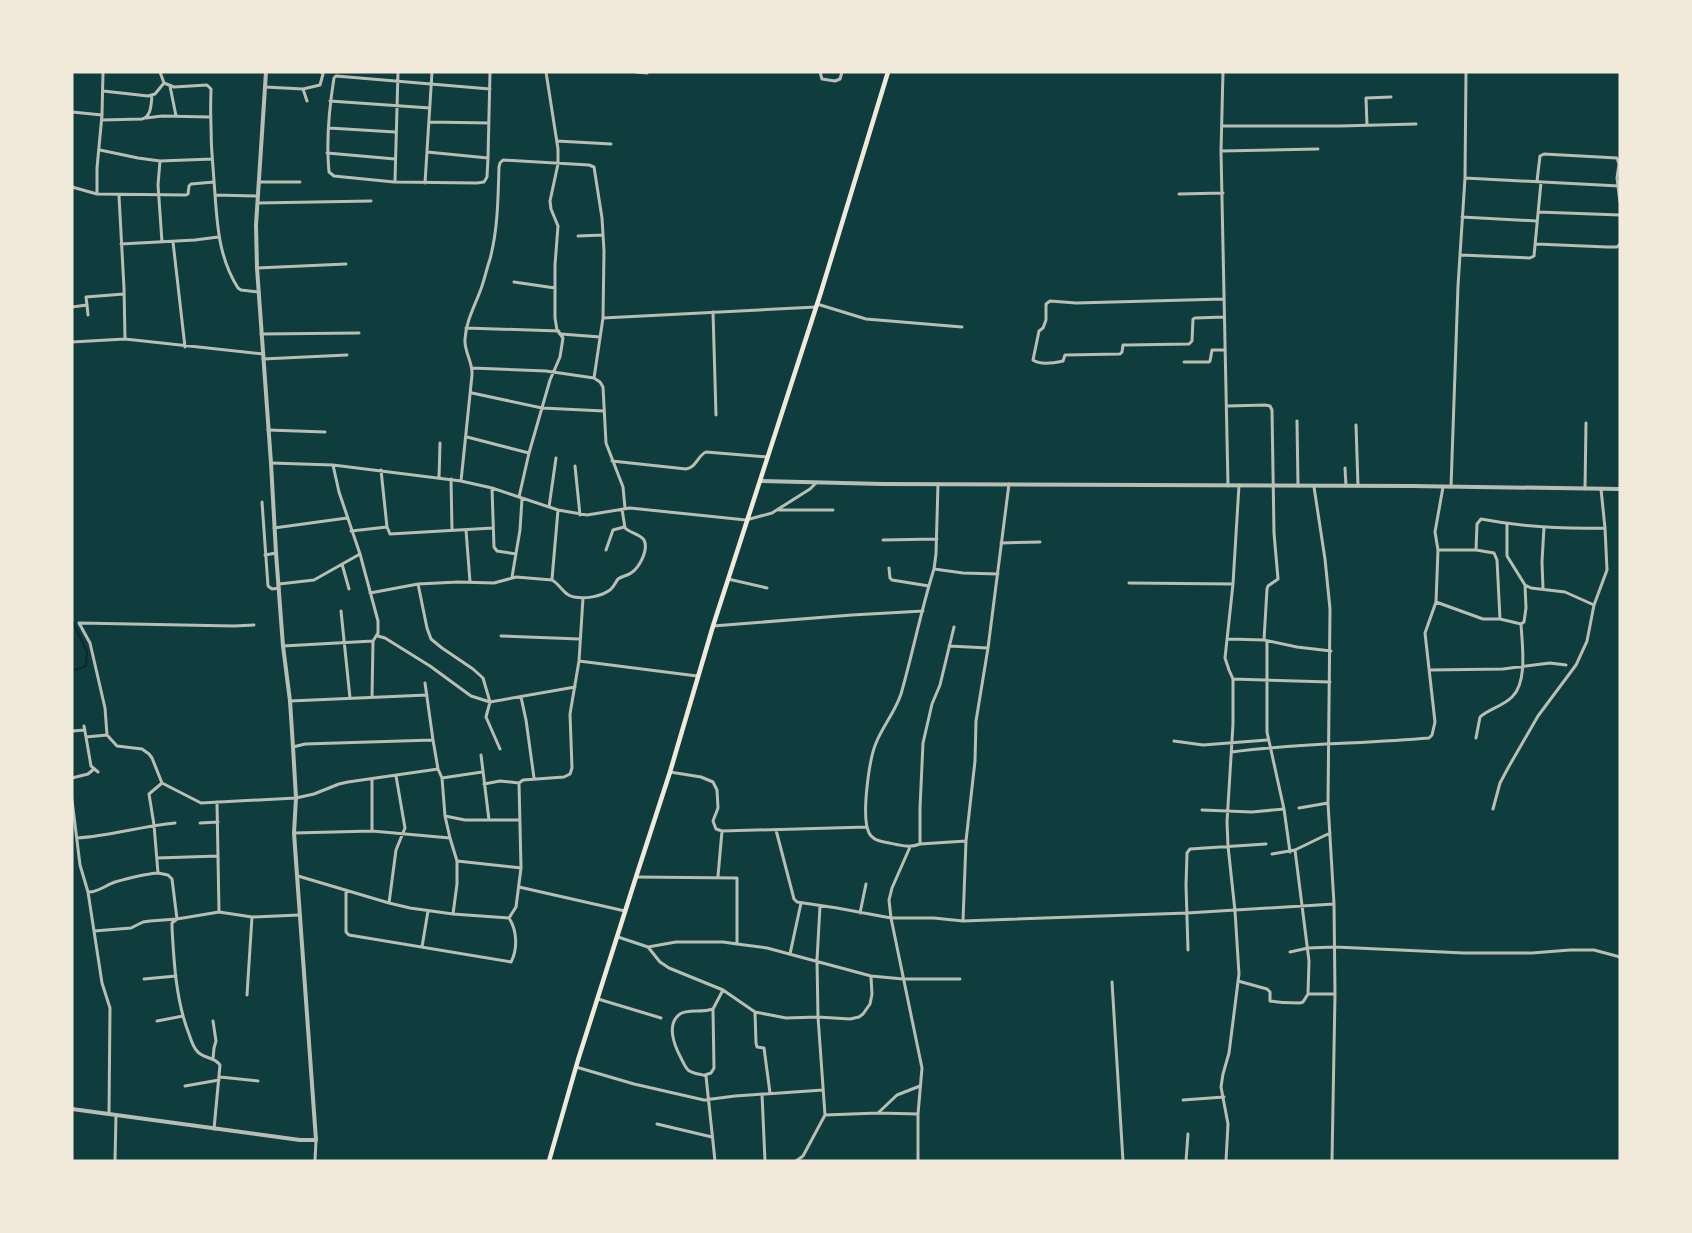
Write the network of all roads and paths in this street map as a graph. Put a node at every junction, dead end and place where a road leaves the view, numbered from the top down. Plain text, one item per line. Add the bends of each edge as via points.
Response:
1 (103, 72) edge
2 (159, 72) edge
3 (266, 72) edge
4 (321, 72) edge
5 (398, 72) edge
6 (432, 72) edge
7 (490, 72) edge
8 (546, 72) edge
9 (636, 72) edge
10 (820, 72) edge
11 (842, 72) edge
12 (888, 72) edge
13 (1223, 72) edge
14 (1466, 72) edge
15 (647, 73) edge
16 (398, 82) junction
17 (164, 84) junction
18 (431, 85) junction
19 (170, 86) junction
20 (265, 87) junction
21 (490, 89) junction
22 (303, 90) junction
23 (103, 91) junction
24 (152, 95) junction
25 (1391, 98) dead end
26 (307, 101) dead end
27 (330, 101) junction
28 (396, 106) junction
29 (430, 108) junction
30 (72, 112) edge
31 (102, 115) junction
32 (176, 116) junction
33 (146, 117) junction
34 (210, 117) junction
35 (102, 120) junction
36 (429, 122) junction
37 (489, 123) junction
38 (1416, 124) dead end
39 (1367, 125) junction
40 (1222, 126) junction
41 (329, 128) junction
42 (396, 132) junction
43 (557, 141) junction
44 (611, 144) dead end
45 (1318, 149) dead end
46 (100, 150) junction
47 (1221, 150) junction
48 (427, 152) junction
49 (327, 153) junction
50 (488, 158) junction
51 (212, 159) junction
52 (395, 159) junction
53 (160, 161) junction
54 (558, 164) junction
55 (1465, 178) junction
56 (214, 182) junction
57 (259, 182) junction
58 (300, 182) dead end
59 (394, 182) junction
60 (1539, 182) junction
61 (425, 183) junction
62 (1618, 186) junction
63 (72, 187) edge
64 (1223, 193) junction
65 (97, 194) junction
66 (1179, 194) dead end
67 (159, 195) junction
68 (215, 195) junction
69 (119, 196) junction
70 (258, 196) junction
71 (371, 201) dead end
72 (1620, 202) edge
73 (258, 203) junction
74 (1538, 212) junction
75 (1620, 215) edge
76 (1462, 217) junction
77 (1537, 221) junction
78 (603, 235) junction
79 (219, 236) junction
80 (578, 236) dead end
81 (162, 242) junction
82 (173, 242) junction
83 (122, 244) junction
84 (1535, 244) junction
85 (1620, 244) edge
86 (1460, 255) junction
87 (346, 264) dead end
88 (257, 268) junction
89 (514, 282) dead end
90 (555, 288) junction
91 (259, 292) junction
92 (125, 294) junction
93 (1224, 299) junction
94 (87, 305) junction
95 (816, 305) junction
96 (72, 307) edge
97 (712, 312) junction
98 (88, 315) dead end
99 (1224, 317) junction
100 (603, 318) junction
101 (962, 327) dead end
102 (466, 328) junction
103 (358, 333) dead end
104 (560, 333) junction
105 (261, 334) junction
106 (600, 337) junction
107 (125, 339) junction
108 (72, 342) edge
109 (185, 347) junction
110 (1224, 350) junction
111 (347, 356) dead end
112 (263, 357) junction
113 (1184, 362) dead end
114 (472, 368) junction
115 (552, 373) junction
116 (594, 378) junction
117 (472, 393) junction
118 (1227, 406) junction
119 (542, 408) junction
120 (604, 411) junction
121 (716, 416) dead end
122 (1297, 421) dead end
123 (1586, 423) dead end
124 (1356, 426) dead end
125 (268, 430) junction
126 (325, 432) dead end
127 (467, 437) junction
128 (440, 442) dead end
129 (529, 453) junction
130 (766, 457) junction
131 (556, 458) dead end
132 (612, 461) junction
133 (271, 463) junction
134 (333, 465) junction
135 (575, 466) dead end
136 (1345, 468) dead end
137 (381, 470) junction
138 (439, 478) junction
139 (451, 479) junction
140 (461, 481) junction
141 (759, 481) junction
142 (816, 483) junction
143 (938, 484) junction
144 (1009, 484) junction
145 (1239, 485) junction
146 (1228, 486) junction
147 (1298, 486) junction
148 (1346, 486) junction
149 (1358, 486) junction
150 (1273, 487) junction
151 (1314, 487) junction
152 (1443, 487) junction
153 (1451, 487) junction
154 (492, 488) junction
155 (1585, 489) junction
156 (1601, 489) junction
157 (1620, 489) edge
158 (520, 498) junction
159 (262, 502) dead end
160 (549, 507) junction
161 (624, 508) junction
162 (558, 510) junction
163 (777, 510) junction
164 (832, 510) dead end
165 (580, 514) junction
166 (347, 518) junction
167 (747, 520) junction
168 (1507, 524) junction
169 (387, 527) junction
170 (624, 527) junction
171 (1544, 527) junction
172 (274, 528) junction
173 (493, 528) junction
174 (1605, 528) junction
175 (466, 529) junction
176 (452, 530) junction
177 (351, 531) junction
178 (937, 539) junction
179 (883, 540) dead end
180 (1040, 542) dead end
181 (1001, 543) junction
182 (606, 550) dead end
183 (1438, 550) junction
184 (1476, 550) junction
185 (276, 554) junction
186 (360, 554) junction
187 (516, 554) junction
188 (265, 555) junction
189 (342, 564) junction
190 (889, 568) dead end
191 (934, 569) junction
192 (998, 574) junction
193 (512, 577) junction
194 (728, 579) junction
195 (552, 580) junction
196 (470, 582) junction
197 (1129, 583) dead end
198 (418, 584) junction
199 (1233, 584) junction
200 (1525, 585) junction
201 (279, 586) junction
202 (929, 586) junction
203 (767, 588) dead end
204 (349, 589) dead end
205 (1543, 589) junction
206 (370, 593) junction
207 (583, 598) junction
208 (1436, 602) junction
209 (1594, 605) junction
210 (341, 611) dead end
211 (923, 611) junction
212 (1500, 619) junction
213 (1521, 624) junction
214 (254, 625) dead end
215 (713, 626) junction
216 (954, 627) dead end
217 (377, 636) junction
218 (501, 636) dead end
219 (579, 639) junction
220 (1228, 639) junction
221 (1266, 640) junction
222 (373, 641) junction
223 (343, 644) junction
224 (283, 646) junction
225 (949, 646) junction
226 (988, 648) junction
227 (1330, 651) junction
228 (579, 661) junction
229 (1566, 665) dead end
230 (1523, 667) junction
231 (1430, 670) junction
232 (697, 676) junction
233 (1233, 679) junction
234 (1267, 680) junction
235 (1330, 682) junction
236 (425, 683) dead end
237 (575, 687) junction
238 (427, 694) junction
239 (372, 697) junction
240 (521, 697) junction
241 (350, 698) junction
242 (290, 701) junction
243 (490, 702) junction
244 (72, 731) edge
245 (107, 735) junction
246 (86, 737) junction
247 (1476, 738) dead end
248 (433, 740) junction
249 (1268, 740) junction
250 (1174, 741) dead end
251 (1232, 742) junction
252 (1328, 744) junction
253 (293, 747) junction
254 (1270, 747) junction
255 (500, 749) dead end
256 (1232, 752) junction
257 (481, 755) dead end
258 (438, 769) junction
259 (93, 770) junction
260 (98, 772) dead end
261 (482, 772) junction
262 (670, 772) junction
263 (396, 776) junction
264 (72, 778) edge
265 (372, 778) junction
266 (442, 778) junction
267 (534, 779) junction
268 (162, 783) junction
269 (519, 783) junction
270 (484, 784) junction
271 (296, 798) junction
272 (72, 800) edge
273 (217, 802) junction
274 (1328, 803) junction
275 (1299, 808) dead end
276 (1284, 809) junction
277 (1493, 809) dead end
278 (1203, 810) dead end
279 (1228, 812) junction
280 (73, 815) edge
281 (445, 816) junction
282 (489, 820) junction
283 (520, 820) junction
284 (218, 822) junction
285 (175, 823) dead end
286 (200, 824) dead end
287 (154, 825) junction
288 (867, 827) junction
289 (776, 830) junction
290 (372, 831) junction
291 (723, 831) junction
292 (294, 833) junction
293 (1330, 833) junction
294 (404, 834) junction
295 (77, 838) junction
296 (450, 838) junction
297 (966, 841) junction
298 (920, 844) junction
299 (1266, 844) dead end
300 (1228, 846) junction
301 (910, 847) junction
302 (1295, 850) junction
303 (1290, 852) junction
304 (1272, 854) dead end
305 (219, 856) junction
306 (157, 858) junction
307 (458, 861) junction
308 (521, 868) junction
309 (158, 873) junction
310 (298, 876) junction
311 (718, 876) junction
312 (636, 877) junction
313 (866, 884) dead end
314 (519, 887) junction
315 (346, 890) junction
316 (88, 892) junction
317 (389, 903) junction
318 (801, 903) junction
319 (1334, 904) junction
320 (820, 905) junction
321 (1303, 906) junction
322 (1235, 910) junction
323 (428, 911) junction
324 (625, 911) junction
325 (219, 912) junction
326 (860, 913) junction
327 (1187, 913) junction
328 (453, 914) junction
329 (299, 915) junction
330 (252, 917) junction
331 (509, 918) junction
332 (891, 918) junction
333 (177, 919) junction
334 (963, 921) junction
335 (94, 932) junction
336 (618, 937) junction
337 (737, 944) junction
338 (422, 947) junction
339 (648, 947) junction
340 (1335, 947) junction
341 (1308, 948) junction
342 (1188, 950) dead end
343 (1290, 952) dead end
344 (790, 954) junction
345 (1620, 957) edge
346 (817, 960) junction
347 (176, 976) junction
348 (871, 976) junction
349 (144, 979) dead end
350 (903, 979) junction
351 (960, 980) dead end
352 (1238, 981) junction
353 (1112, 982) dead end
354 (723, 990) junction
355 (1308, 994) junction
356 (1335, 994) junction
357 (247, 995) dead end
358 (598, 999) junction
359 (713, 1009) junction
360 (755, 1012) junction
361 (183, 1016) junction
362 (818, 1017) junction
363 (661, 1018) dead end
364 (157, 1020) dead end
365 (213, 1021) dead end
366 (213, 1059) junction
367 (576, 1067) junction
368 (705, 1075) junction
369 (220, 1078) junction
370 (258, 1081) dead end
371 (185, 1086) dead end
372 (920, 1086) junction
373 (823, 1090) junction
374 (762, 1094) junction
375 (770, 1094) junction
376 (1224, 1097) junction
377 (708, 1100) junction
378 (1183, 1100) dead end
379 (72, 1109) edge
380 (878, 1113) junction
381 (109, 1114) junction
382 (918, 1114) junction
383 (116, 1115) junction
384 (825, 1115) junction
385 (657, 1124) dead end
386 (214, 1129) junction
387 (1188, 1134) dead end
388 (712, 1137) junction
389 (315, 1140) junction
390 (114, 1161) edge
391 (315, 1161) edge
392 (549, 1161) edge
393 (715, 1161) edge
394 (765, 1161) edge
395 (796, 1161) edge
396 (918, 1161) edge
397 (1123, 1161) edge
398 (1186, 1161) edge
399 (1226, 1161) edge
400 (1332, 1161) edge

1 - 23 street
2 - 17 street
3 - 20 street
4 - 22 street via 320,84
5 - 16 street
6 - 18 street
7 - 21 street
8 - 43 street
9 - 15 street
10 - 11 street via 822,79 835,81
12 - 95 main road
13 - 40 street
14 - 55 street
16 - 18 street
16 - 27 street via 336,76
16 - 28 street
17 - 19 street
17 - 24 street
18 - 21 street
18 - 29 street
19 - 32 street
19 - 34 street via 210,86
20 - 22 street
20 - 57 street
21 - 37 street
22 - 26 street
23 - 24 street
23 - 31 street
24 - 33 street
25 - 39 street via 1366,98
27 - 28 street
27 - 41 street
28 - 29 street
28 - 42 street
29 - 36 street
30 - 31 street
31 - 35 street
32 - 33 street
32 - 34 street
33 - 35 street
34 - 51 street
35 - 46 street
36 - 37 street
36 - 48 street
37 - 50 street
38 - 39 street
39 - 40 street
40 - 47 street
41 - 42 street
41 - 49 street
42 - 52 street
43 - 44 street
43 - 54 street
45 - 47 street
46 - 53 street
46 - 65 street
47 - 64 street
48 - 50 street
48 - 61 street
49 - 52 street
49 - 59 street via 331,175
50 - 61 street via 483,183
51 - 53 street
51 - 56 street
52 - 59 street
53 - 67 street
54 - 78 street via 594,167
54 - 90 street via 550,201 558,226
54 - 102 street via 508,160 500,163 494,243
55 - 60 street
55 - 76 street
56 - 67 street via 191,184 186,195
56 - 68 street
57 - 58 street
57 - 70 street
59 - 61 street
60 - 62 street
60 - 62 street via 1540,156 1544,154 1607,156 1618,159
60 - 74 street
62 - 72 street
63 - 65 street
64 - 66 street
64 - 93 street
65 - 69 street
67 - 69 street
67 - 81 street
68 - 70 street
68 - 79 street
69 - 83 street
70 - 73 street
71 - 73 street
73 - 88 street
74 - 75 street
74 - 77 street
76 - 77 street
76 - 86 street
77 - 84 street
78 - 80 street
78 - 100 street
79 - 82 street
79 - 91 street via 224,262 236,286
81 - 82 street
81 - 83 street
82 - 109 street
83 - 92 street
84 - 85 street
84 - 86 street via 1534,256 1530,258
86 - 153 street
87 - 88 street
88 - 91 street
89 - 90 street
90 - 104 street
91 - 105 street
92 - 94 street via 86,297
92 - 107 street
93 - 99 street
93 - 99 street via 1050,301 1046,304 1046,320 1033,360 1056,363 1065,355 1119,354 1123,345 1190,344 1195,318
94 - 96 street
94 - 98 street
95 - 97 street
95 - 101 street via 866,319
95 - 130 main road
97 - 100 street
97 - 121 street
99 - 110 street
100 - 106 street
102 - 104 street
102 - 114 street via 465,345
103 - 105 street
104 - 106 street
104 - 115 street via 560,357
105 - 112 street
106 - 116 street
107 - 108 street
107 - 109 street
109 - 112 street
110 - 113 street via 1212,350 1209,362
110 - 118 street
111 - 112 street
112 - 125 street
114 - 115 street
114 - 117 street
115 - 116 street
115 - 119 street
116 - 120 street via 603,387
117 - 119 street
117 - 127 street
118 - 146 street
118 - 150 street via 1271,407
119 - 120 street
119 - 129 street
120 - 132 street via 606,443
122 - 147 street
123 - 155 street
124 - 149 street
125 - 126 street
125 - 133 street
127 - 129 street
127 - 140 street
128 - 138 street
129 - 158 street
130 - 132 street via 706,452 686,469
130 - 141 main road
131 - 160 street
132 - 161 street via 623,487
133 - 134 street
133 - 172 street
134 - 137 street
134 - 166 street
135 - 165 street
136 - 148 street
137 - 138 street
137 - 169 street
138 - 139 street
139 - 140 street
139 - 176 street
140 - 154 street
141 - 142 street
141 - 167 main road
142 - 143 street
142 - 163 street
143 - 144 street
143 - 178 street
144 - 146 street
144 - 181 street
145 - 146 street
145 - 150 street
145 - 199 street
147 - 150 street
147 - 151 street
148 - 149 street
148 - 151 street
149 - 152 street
150 - 221 street via 1278,579 1267,589
151 - 227 street via 1329,588
152 - 153 street
152 - 183 street via 1436,528
153 - 155 street
154 - 158 street
154 - 173 street
155 - 156 street
156 - 157 street
156 - 174 street
158 - 160 street
158 - 187 street
159 - 188 street
160 - 162 street
161 - 165 street
161 - 167 street
161 - 170 street
162 - 165 street
162 - 195 street
163 - 164 street
163 - 167 street
166 - 172 street
166 - 177 street
167 - 194 main road
168 - 171 street
168 - 184 street via 1479,520
168 - 200 street via 1507,556
169 - 176 street via 392,534
169 - 177 street
170 - 182 street via 613,530
170 - 207 street via 645,542 639,564 609,591
171 - 174 street
171 - 205 street
172 - 185 street
173 - 175 street
173 - 187 street via 495,549
174 - 209 street via 1607,570
175 - 176 street
175 - 196 street
177 - 186 street
178 - 179 street
178 - 191 street
180 - 181 street
181 - 192 street
183 - 184 street
183 - 208 street
184 - 212 street via 1496,556
185 - 188 street
185 - 201 street
186 - 189 street
186 - 206 street
187 - 193 street
188 - 201 street via 269,587 272,590
189 - 201 street via 314,580
189 - 204 street
190 - 202 street via 892,580
191 - 192 street
191 - 202 street
192 - 226 street
193 - 195 street
193 - 196 street via 494,583
194 - 203 street
194 - 215 main road
195 - 207 street via 566,594
196 - 198 street
197 - 199 street
198 - 206 street
198 - 243 street via 431,639 479,673
199 - 220 street
200 - 205 street
200 - 213 street via 1526,608
201 - 224 street
202 - 211 street
205 - 209 street via 1565,592
206 - 217 street via 378,621
207 - 219 street
208 - 212 street via 1484,619
208 - 231 street via 1425,633
209 - 277 street via 1584,650 1538,716 1500,783
210 - 223 street
211 - 215 street
211 - 288 street via 897,706 876,743 869,769
212 - 213 street
213 - 230 street
214 - 245 street via 79,623 90,643
215 - 232 main road
216 - 225 street
217 - 222 street
217 - 243 street via 430,666 471,696
218 - 219 street
219 - 228 street
220 - 221 street
220 - 233 street via 1225,658
221 - 227 street
221 - 234 street
222 - 223 street
222 - 239 street
223 - 224 street
223 - 241 street
224 - 242 street
225 - 226 street
225 - 298 street via 923,743
226 - 297 street via 976,721
227 - 235 street
228 - 232 street
228 - 237 street
229 - 230 street
230 - 231 street
230 - 247 street via 1513,696 1480,717
231 - 252 street via 1435,722 1431,736
232 - 262 main road
233 - 234 street
233 - 251 street
234 - 235 street
234 - 249 street
235 - 252 street
236 - 238 street
237 - 240 street
237 - 267 street via 570,714 571,771 564,777
238 - 239 street
238 - 248 street
239 - 241 street
240 - 243 street
240 - 267 street
241 - 242 street
242 - 253 street
243 - 255 street via 486,717
244 - 246 street via 85,728
245 - 246 street
245 - 268 street via 117,746 142,749 149,754
246 - 259 street
248 - 253 street
248 - 258 street
249 - 251 street
249 - 254 street
250 - 251 street via 1203,745
251 - 256 street
252 - 254 street
252 - 274 street
253 - 271 street
254 - 256 street
254 - 276 street
256 - 279 street
257 - 261 street
258 - 263 street
258 - 266 street
259 - 260 street
259 - 264 street
261 - 266 street
261 - 270 street
262 - 291 street via 713,782 718,807 713,823
262 - 312 main road
263 - 265 street
263 - 294 street
265 - 271 street via 339,783
265 - 290 street
266 - 281 street
267 - 269 street
268 - 273 street via 198,802
268 - 287 street via 149,794
269 - 270 street
269 - 283 street
270 - 282 street
271 - 273 street
271 - 292 street
272 - 280 street
273 - 284 street
274 - 275 street
274 - 293 street
276 - 279 street
276 - 303 street
278 - 279 street
279 - 300 street
280 - 295 street
281 - 282 street
281 - 296 street
282 - 283 street
283 - 308 street
284 - 286 street
284 - 305 street
285 - 287 street
287 - 295 street
287 - 306 street
288 - 289 street
288 - 301 street via 872,838
289 - 291 street
289 - 318 street via 794,899
290 - 292 street
290 - 294 street
291 - 311 street
292 - 310 street
293 - 302 street
293 - 319 street
294 - 296 street
294 - 317 street via 396,850
295 - 316 street
296 - 307 street
297 - 298 street
297 - 334 street
298 - 301 street
299 - 300 street
300 - 322 street
300 - 327 street via 1191,849 1186,853
301 - 332 street via 892,888
302 - 303 street
302 - 321 street
303 - 304 street
305 - 306 street
305 - 325 street
306 - 309 street
307 - 308 street
307 - 328 street
308 - 314 street
309 - 316 street via 135,876
309 - 333 street via 172,879
310 - 315 street
310 - 329 street
311 - 312 street
311 - 337 street via 737,878
312 - 324 main road
313 - 326 street
314 - 324 street
314 - 331 street via 515,910
315 - 317 street
315 - 338 street via 347,934
316 - 335 street
317 - 323 street
318 - 320 street
318 - 344 street
319 - 321 street
319 - 340 street
320 - 326 street
320 - 346 street
321 - 322 street
321 - 341 street
322 - 327 street
322 - 352 street
323 - 328 street
323 - 338 street
324 - 336 main road
325 - 330 street
325 - 333 street
326 - 332 street
327 - 334 street
327 - 342 street
328 - 331 street
329 - 330 street
329 - 389 street
330 - 357 street
331 - 338 street via 515,933 511,962
332 - 334 street
332 - 350 street
333 - 335 street
333 - 347 street via 172,923
335 - 381 street via 110,1008
336 - 339 street
336 - 358 main road
337 - 339 street via 676,942
337 - 344 street
339 - 354 street via 664,965
340 - 341 street
340 - 345 street via 1464,953 1578,950
340 - 356 street
341 - 343 street
341 - 355 street
344 - 346 street
346 - 348 street
346 - 362 street
347 - 349 street
347 - 361 street
348 - 350 street
348 - 362 street via 870,1004 863,1014 855,1019
350 - 351 street
350 - 372 street via 922,1068
352 - 355 street via 1267,989 1272,1002 1300,1003
352 - 376 street via 1230,1053 1221,1087
353 - 397 street
354 - 359 street
354 - 360 street
355 - 356 street
356 - 400 street
358 - 363 street
358 - 367 main road
359 - 368 street via 714,1068
359 - 368 street via 682,1013 673,1027 674,1041 685,1066 691,1072
360 - 362 street via 786,1018
360 - 375 street via 756,1043 764,1048
361 - 364 street
361 - 366 street via 196,1051
362 - 373 street
365 - 366 street
366 - 369 street via 220,1063
367 - 377 street
367 - 392 main road
368 - 377 street
369 - 370 street
369 - 371 street
369 - 386 street
372 - 380 street via 897,1095
372 - 382 street
373 - 375 street
373 - 384 street
374 - 375 street
374 - 377 street
374 - 394 street
376 - 378 street
376 - 399 street via 1228,1124
377 - 388 street
379 - 381 street
380 - 382 street
380 - 384 street
381 - 383 street
382 - 396 street
383 - 386 street
383 - 390 street
384 - 395 street via 803,1156
385 - 388 street
386 - 389 street
387 - 398 street
388 - 393 street
389 - 391 street

